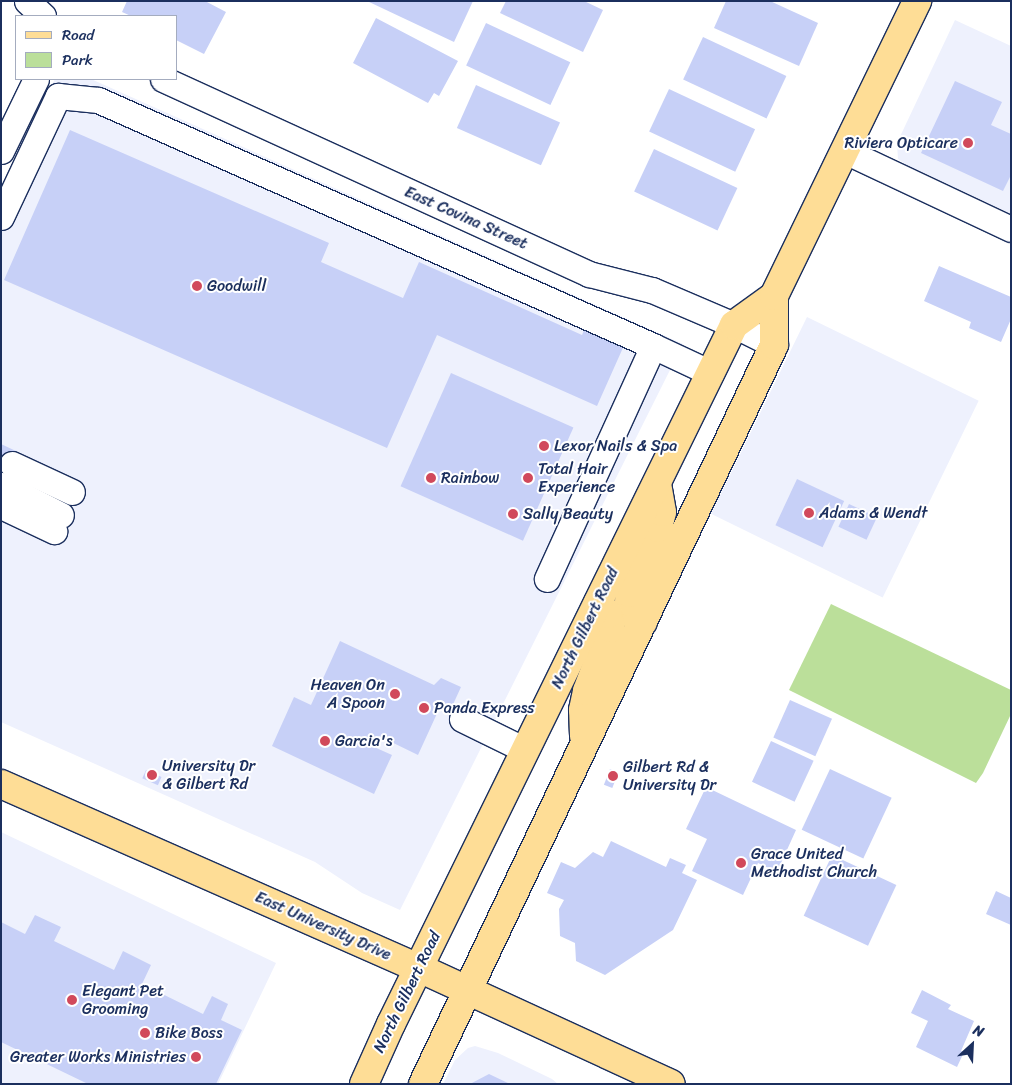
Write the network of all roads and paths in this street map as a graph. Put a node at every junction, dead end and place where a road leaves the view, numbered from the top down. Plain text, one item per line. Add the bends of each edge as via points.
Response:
1 (27, 1) edge
2 (917, 1) edge
3 (42, 15) edge
4 (36, 80) edge
5 (165, 80) edge
6 (1, 151) edge
7 (845, 151) junction
8 (1, 217) edge
9 (1011, 229) edge
10 (774, 296) junction
11 (734, 325) junction
12 (774, 345) junction
13 (653, 346) junction
14 (711, 373) junction
15 (7, 475) edge
16 (657, 482) junction
17 (72, 492) dead end
18 (1, 506) edge
19 (547, 579) dead end
20 (598, 602) junction
21 (643, 622) junction
22 (462, 719) dead end
23 (584, 745) junction
24 (526, 750) junction
25 (1, 784) edge
26 (419, 968) junction
27 (466, 992) junction
28 (364, 1084) edge
29 (423, 1084) edge
30 (671, 1084) edge

1 - 3 street
2 - 7 main road, North Gilbert Road
4 - 6 street
5 - 11 street, East Covina Street via 589,274 652,290
7 - 9 street
7 - 10 main road, North Gilbert Road
8 - 13 street via 58,96 98,100
10 - 11 main road, North Gilbert Road
10 - 12 main road, North Gilbert Road
11 - 12 street, East Covina Street
11 - 14 main road, North Gilbert Road
12 - 21 main road, North Gilbert Road
13 - 14 street
13 - 19 street
14 - 16 main road, North Gilbert Road
15 - 17 street
15 - 18 street via 58,523
16 - 20 main road, North Gilbert Road
16 - 21 main road via 662,512 628,602 631,612
20 - 23 main road via 608,614 611,628 587,691 583,710
20 - 24 main road, North Gilbert Road
21 - 23 main road, North Gilbert Road
22 - 24 street
23 - 27 main road, North Gilbert Road
24 - 26 main road, North Gilbert Road
25 - 26 main road, East University Drive
26 - 27 main road, East University Drive
26 - 28 main road, North Gilbert Road
27 - 29 main road, North Gilbert Road
27 - 30 main road, East University Drive

